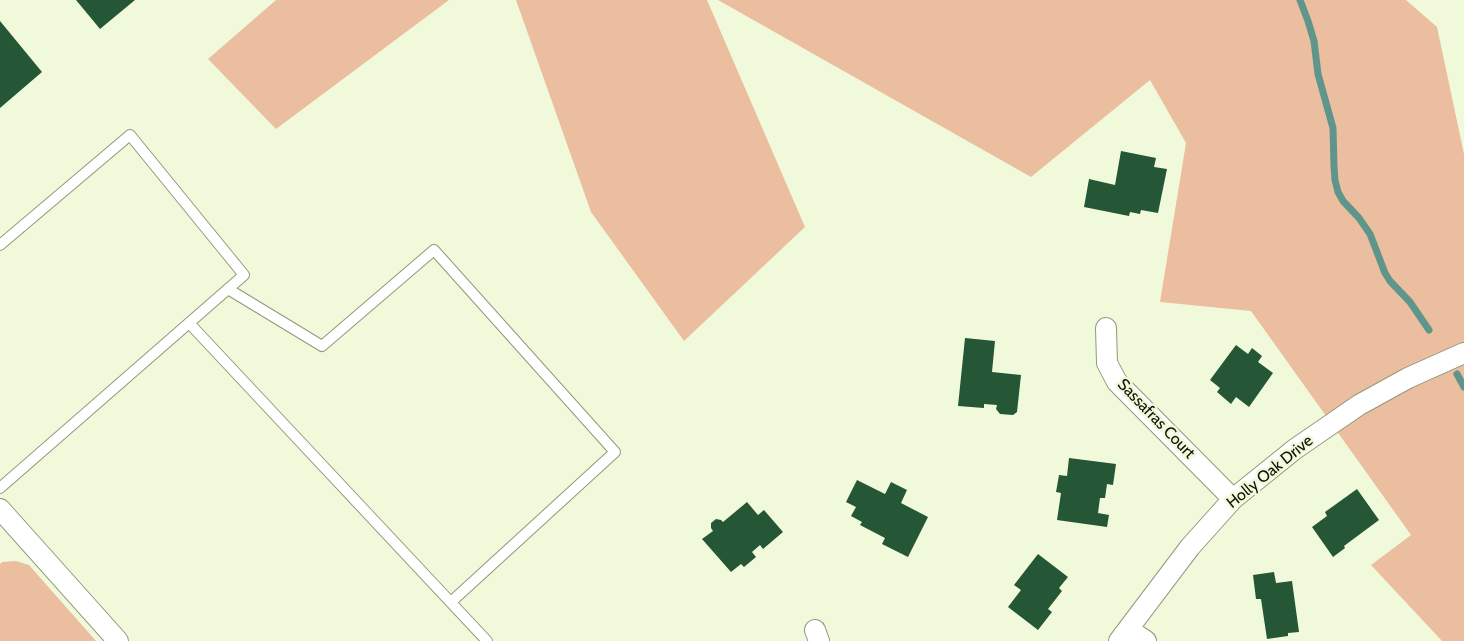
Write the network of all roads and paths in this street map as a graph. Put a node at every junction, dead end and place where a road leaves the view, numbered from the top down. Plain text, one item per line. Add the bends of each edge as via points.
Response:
1 (0, 245) edge
2 (228, 289) junction
3 (189, 323) junction
4 (1106, 328) dead end
5 (1464, 353) edge
6 (0, 488) edge
7 (1233, 498) junction
8 (0, 509) edge
9 (7, 531) edge
10 (451, 602) junction
11 (1124, 635) edge
12 (118, 641) edge
13 (487, 641) edge
14 (1146, 641) edge

1 - 2 lane via 130,135 244,275
2 - 3 lane
2 - 10 lane via 322,346 434,250 616,452
3 - 6 lane
3 - 10 lane
4 - 7 street, Sassafras Court via 1107,363 1117,382
5 - 7 street, Holly Oak Drive via 1359,405 1295,449
7 - 11 street, Holly Oak Drive via 1190,547
8 - 9 street
9 - 12 street
10 - 13 lane
11 - 14 street

